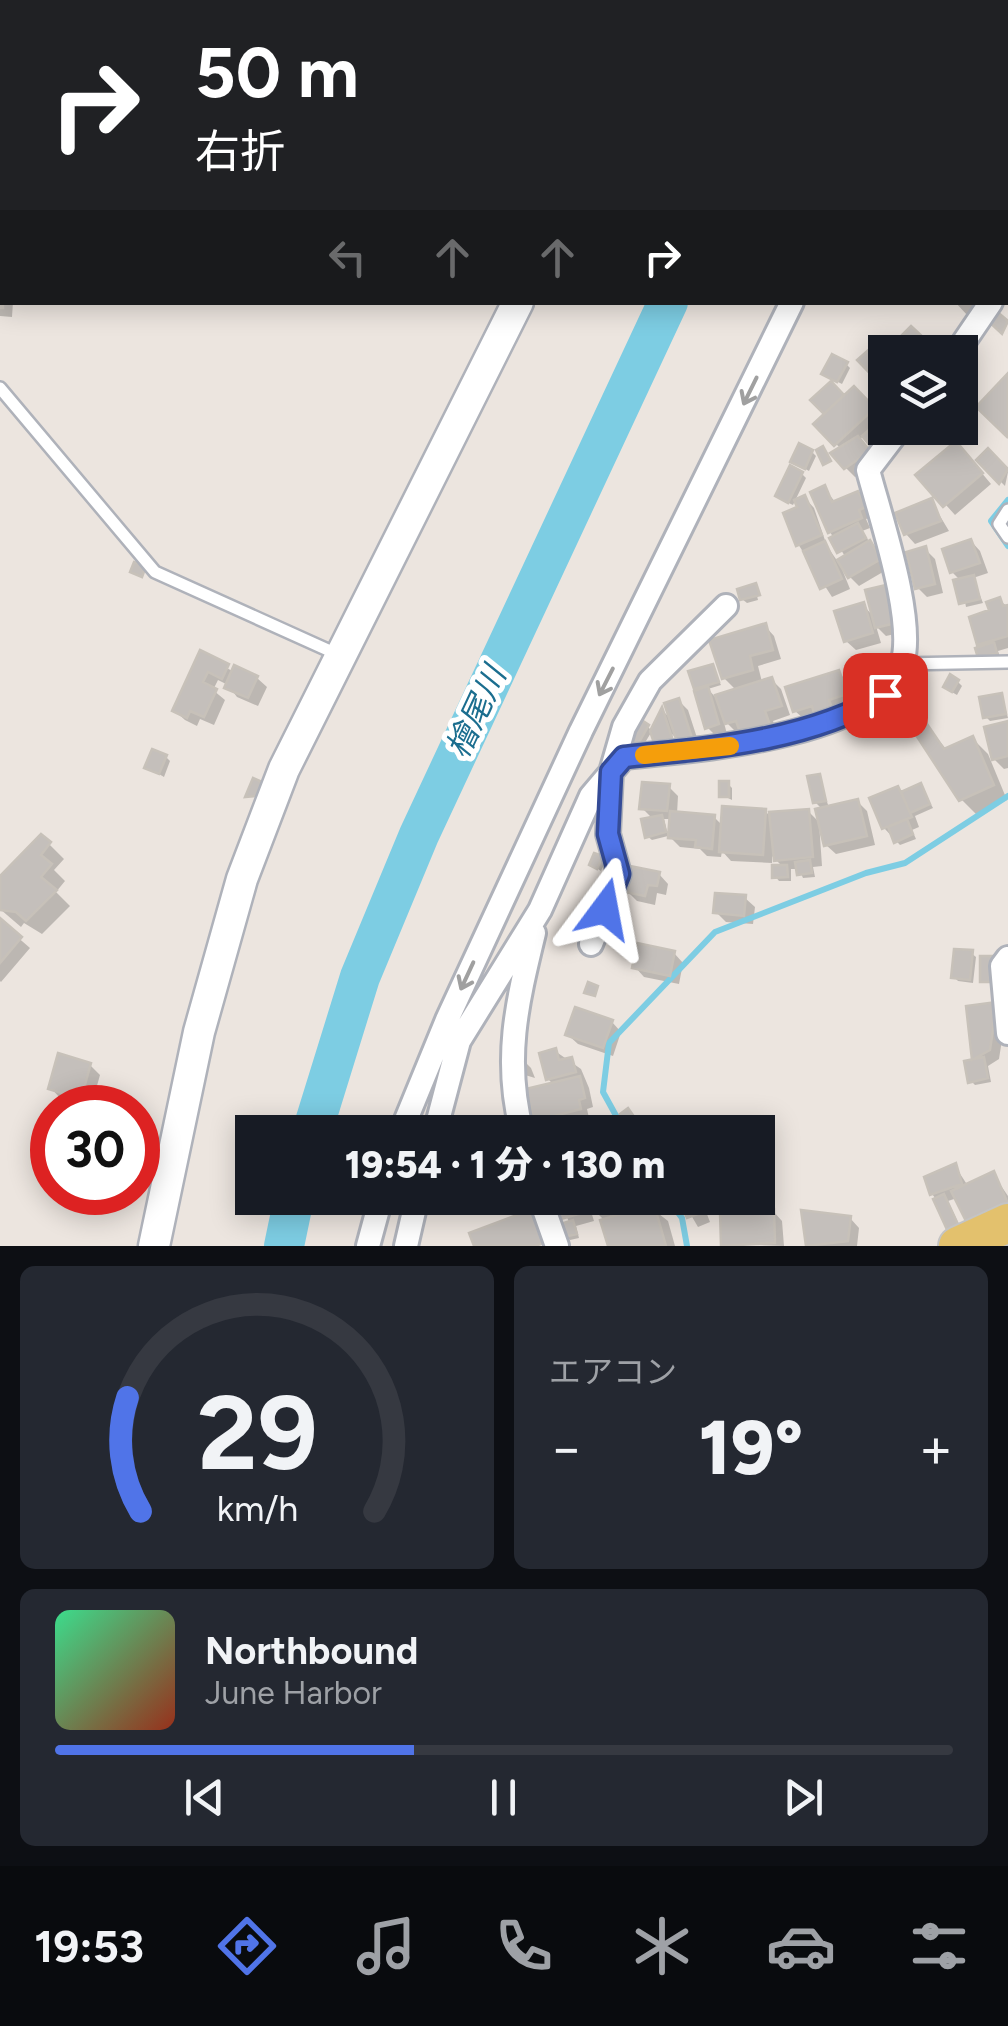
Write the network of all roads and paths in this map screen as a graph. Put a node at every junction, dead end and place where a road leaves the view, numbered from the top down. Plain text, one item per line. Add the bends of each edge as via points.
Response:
1 (516, 305) edge
2 (791, 305) edge
3 (989, 305) edge
4 (968, 335) edge
5 (0, 388) edge
6 (887, 445) edge
7 (1008, 510) edge
8 (1008, 537) edge
9 (726, 606) dead end
10 (339, 656) junction
11 (1008, 662) edge
12 (902, 664) junction
13 (611, 772) junction
14 (540, 910) junction
15 (591, 944) dead end
16 (1008, 958) edge
17 (1008, 1033) edge
18 (408, 1115) edge
19 (440, 1115) edge
20 (518, 1115) edge
21 (376, 1215) edge
22 (413, 1215) edge
23 (546, 1215) edge
24 (1008, 1223) edge
25 (154, 1246) edge
26 (368, 1246) edge
27 (406, 1246) edge
28 (556, 1246) edge
29 (958, 1246) edge

1 - 10 street
2 -> 18 street via 581,731
3 - 4 street
5 - 10 lane via 155,572
6 - 12 street via 868,470 895,572
7 - 8 lane via 1000,524
9 - 13 street via 650,681 624,727
10 - 25 street via 284,769 242,879 199,1032
11 - 12 lane
12 - 13 street via 885,695 850,716 729,746 624,757
13 - 14 street via 591,796
13 - 15 street via 608,834 619,874
14 - 19 street via 460,1041
14 - 20 street via 512,1024
16 - 17 street via 1002,966
21 - 26 street
22 - 27 street
23 - 28 street
24 - 29 main road

